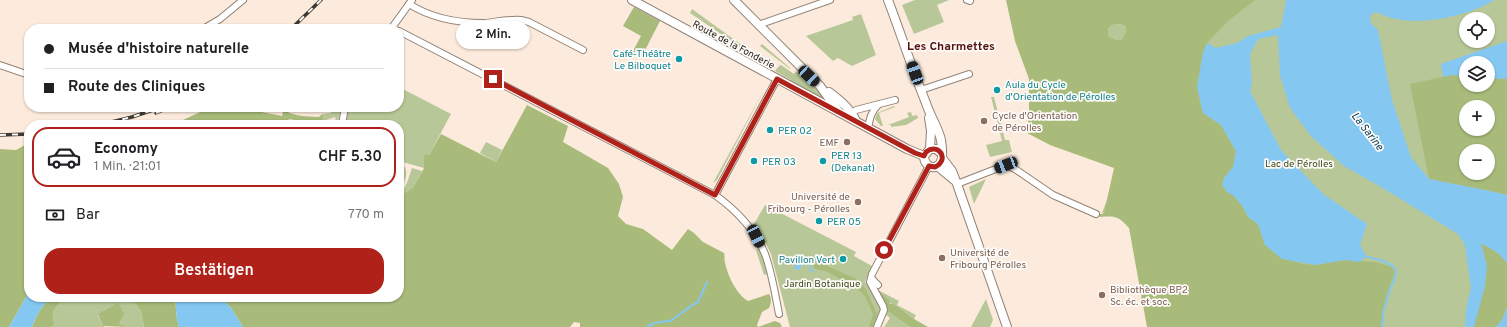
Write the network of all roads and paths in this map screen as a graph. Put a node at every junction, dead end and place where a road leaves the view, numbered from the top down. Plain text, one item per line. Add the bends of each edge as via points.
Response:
1 (243, 0) edge
2 (632, 0) edge
3 (734, 0) edge
4 (830, 0) edge
5 (888, 0) edge
6 (411, 2) edge
7 (212, 24) edge
8 (396, 24) edge
9 (758, 25) junction
10 (404, 34) edge
11 (583, 50) dead end
12 (0, 65) edge
13 (24, 73) edge
14 (969, 74) dead end
15 (777, 79) junction
16 (820, 86) junction
17 (921, 90) junction
18 (895, 100) dead end
19 (879, 104) junction
20 (926, 105) junction
21 (839, 113) junction
22 (852, 118) junction
23 (868, 128) junction
24 (927, 152) junction
25 (942, 156) junction
26 (933, 166) junction
27 (957, 184) junction
28 (715, 195) junction
29 (1096, 214) dead end
30 (872, 279) junction
31 (878, 285) dead end
32 (779, 314) dead end
33 (877, 327) edge
34 (1007, 327) edge

1 - 7 street
2 - 15 main road, Route de la Fonderie
3 - 9 main road
4 - 9 street
5 - 17 main road
6 - 8 street
6 - 11 street via 424,12 438,17 469,22 529,22
9 - 16 main road
10 - 28 street
12 - 13 street
14 - 17 street
15 - 21 main road, Route de la Fonderie
15 - 28 street
16 - 21 main road
16 - 22 main road via 832,94
17 - 20 main road
18 - 19 street
19 - 22 street via 856,110
19 - 23 street via 870,116
20 - 24 main road via 930,125
20 - 25 main road via 940,137
21 - 22 main road, Route de la Fonderie
22 - 23 main road
23 - 24 main road via 907,149
24 - 25 main road via 936,149
24 - 26 main road via 925,161
25 - 26 main road via 941,162
25 - 27 main road
26 - 27 main road via 950,175
26 - 30 street via 890,239 872,274
27 - 29 street via 1006,165 1053,195
27 - 34 main road
28 - 32 street via 734,210 756,236 765,254
30 - 31 street
30 - 33 street via 871,284 884,310

